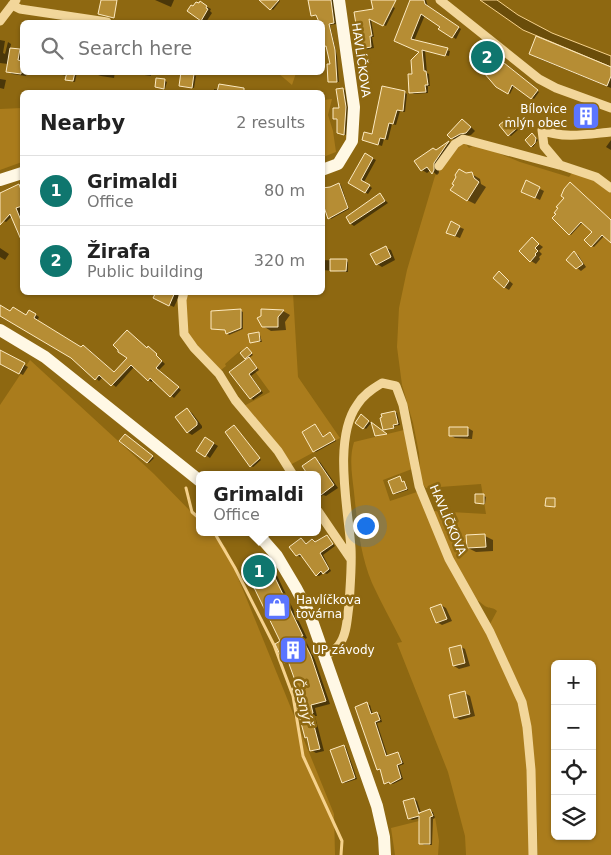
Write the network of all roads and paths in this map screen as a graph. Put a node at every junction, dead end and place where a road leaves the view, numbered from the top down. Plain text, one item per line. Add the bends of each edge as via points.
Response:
1 (339, 0) edge
2 (440, 0) edge
3 (14, 2) edge
4 (94, 20) edge
5 (0, 21) edge
6 (611, 108) edge
7 (611, 132) edge
8 (439, 166) dead end
9 (560, 166) junction
10 (325, 169) edge
11 (20, 174) edge
12 (0, 180) edge
13 (611, 188) edge
14 (183, 295) edge
15 (0, 330) edge
16 (290, 471) edge
17 (196, 478) edge
18 (321, 516) edge
19 (260, 536) edge
20 (350, 558) junction
21 (324, 657) junction
22 (385, 855) edge
23 (533, 855) edge

1 - 10 main road, HAVLÍČKOVA via 354,107 352,141 338,164
2 - 6 street via 539,79
3 - 4 street via 20,9
3 - 5 street
7 - 9 street via 565,135 542,130 544,146
8 - 9 street via 455,144 463,139
9 - 13 street via 596,177
11 - 12 main road
14 - 16 street via 184,334 219,374 235,400
15 - 17 main road via 45,357
18 - 20 street
19 - 21 main road via 277,556 296,588 310,615
20 - 21 street, HAVLÍČKOVA via 346,631 339,645
20 - 23 street, HAVLÍČKOVA via 344,440 349,420 365,395 382,383 396,386 403,405 419,486 449,559 490,632 522,702 531,770
21 - 22 main road via 377,806

